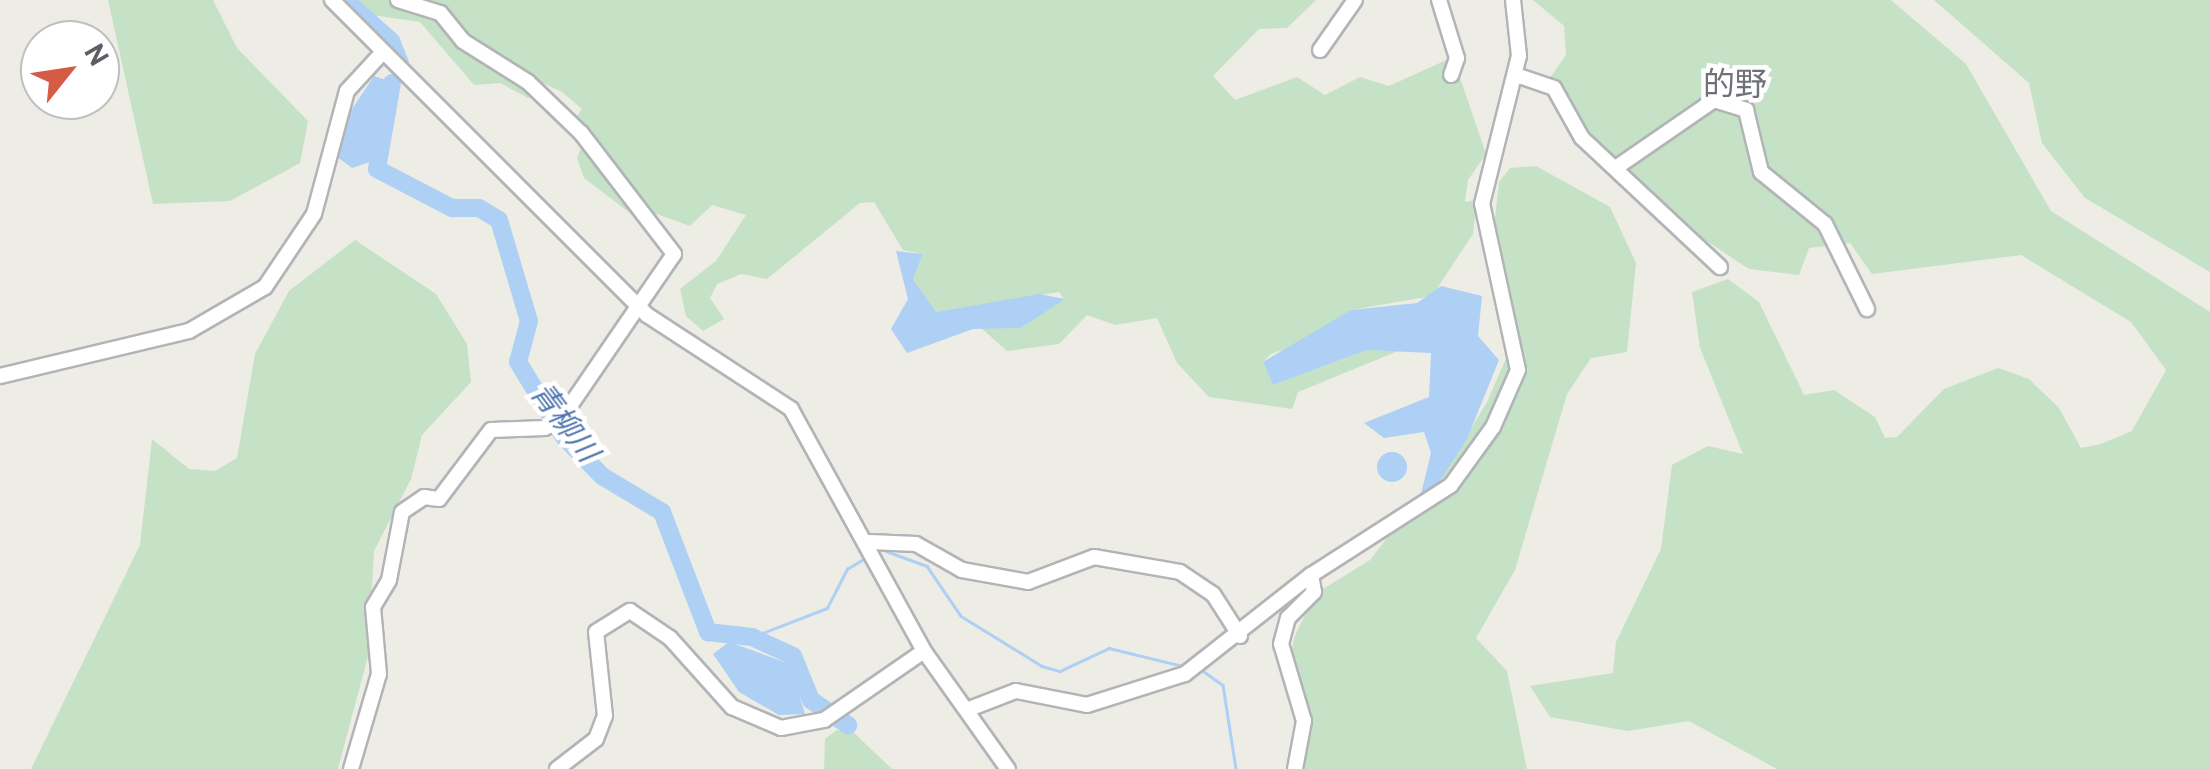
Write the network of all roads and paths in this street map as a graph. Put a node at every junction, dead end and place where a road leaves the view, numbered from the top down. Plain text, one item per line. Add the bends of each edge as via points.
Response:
1 (332, 0) edge
2 (398, 0) edge
3 (1355, 0) edge
4 (1439, 0) edge
5 (1513, 0) edge
6 (1320, 50) dead end
7 (380, 54) junction
8 (1451, 74) dead end
9 (1516, 75) junction
10 (1617, 166) junction
11 (1720, 267) dead end
12 (635, 303) junction
13 (1868, 309) dead end
14 (0, 376) edge
15 (870, 542) junction
16 (1311, 576) junction
17 (1240, 636) junction
18 (924, 651) junction
19 (970, 709) junction
20 (351, 769) edge
21 (557, 769) edge
22 (1008, 769) edge
23 (1295, 769) edge

1 - 7 street
2 - 12 street via 447,19 582,133 674,254
3 - 6 street
4 - 8 street via 1457,58
5 - 9 street
7 - 12 street
7 - 14 street via 346,90 314,214 265,287 190,332
9 - 10 street via 1554,88 1573,127
9 - 16 street via 1482,204 1517,335 1516,381 1493,427 1426,506
10 - 11 street
10 - 13 street via 1714,100 1746,110 1762,172 1824,224
12 - 15 street via 791,408
12 - 20 street via 557,421 491,430 445,494 417,500 395,522 389,580 373,606 379,674
15 - 17 street via 916,544 962,570 1028,582 1094,557 1180,572 1213,594
15 - 18 street
16 - 17 street
16 - 23 street via 1314,592 1288,618 1281,644 1304,721
17 - 19 street via 1185,674 1087,705 1016,691
18 - 19 street
18 - 21 street via 824,720 781,728 748,718 660,628 630,611 596,632 605,716 596,739
19 - 22 street

